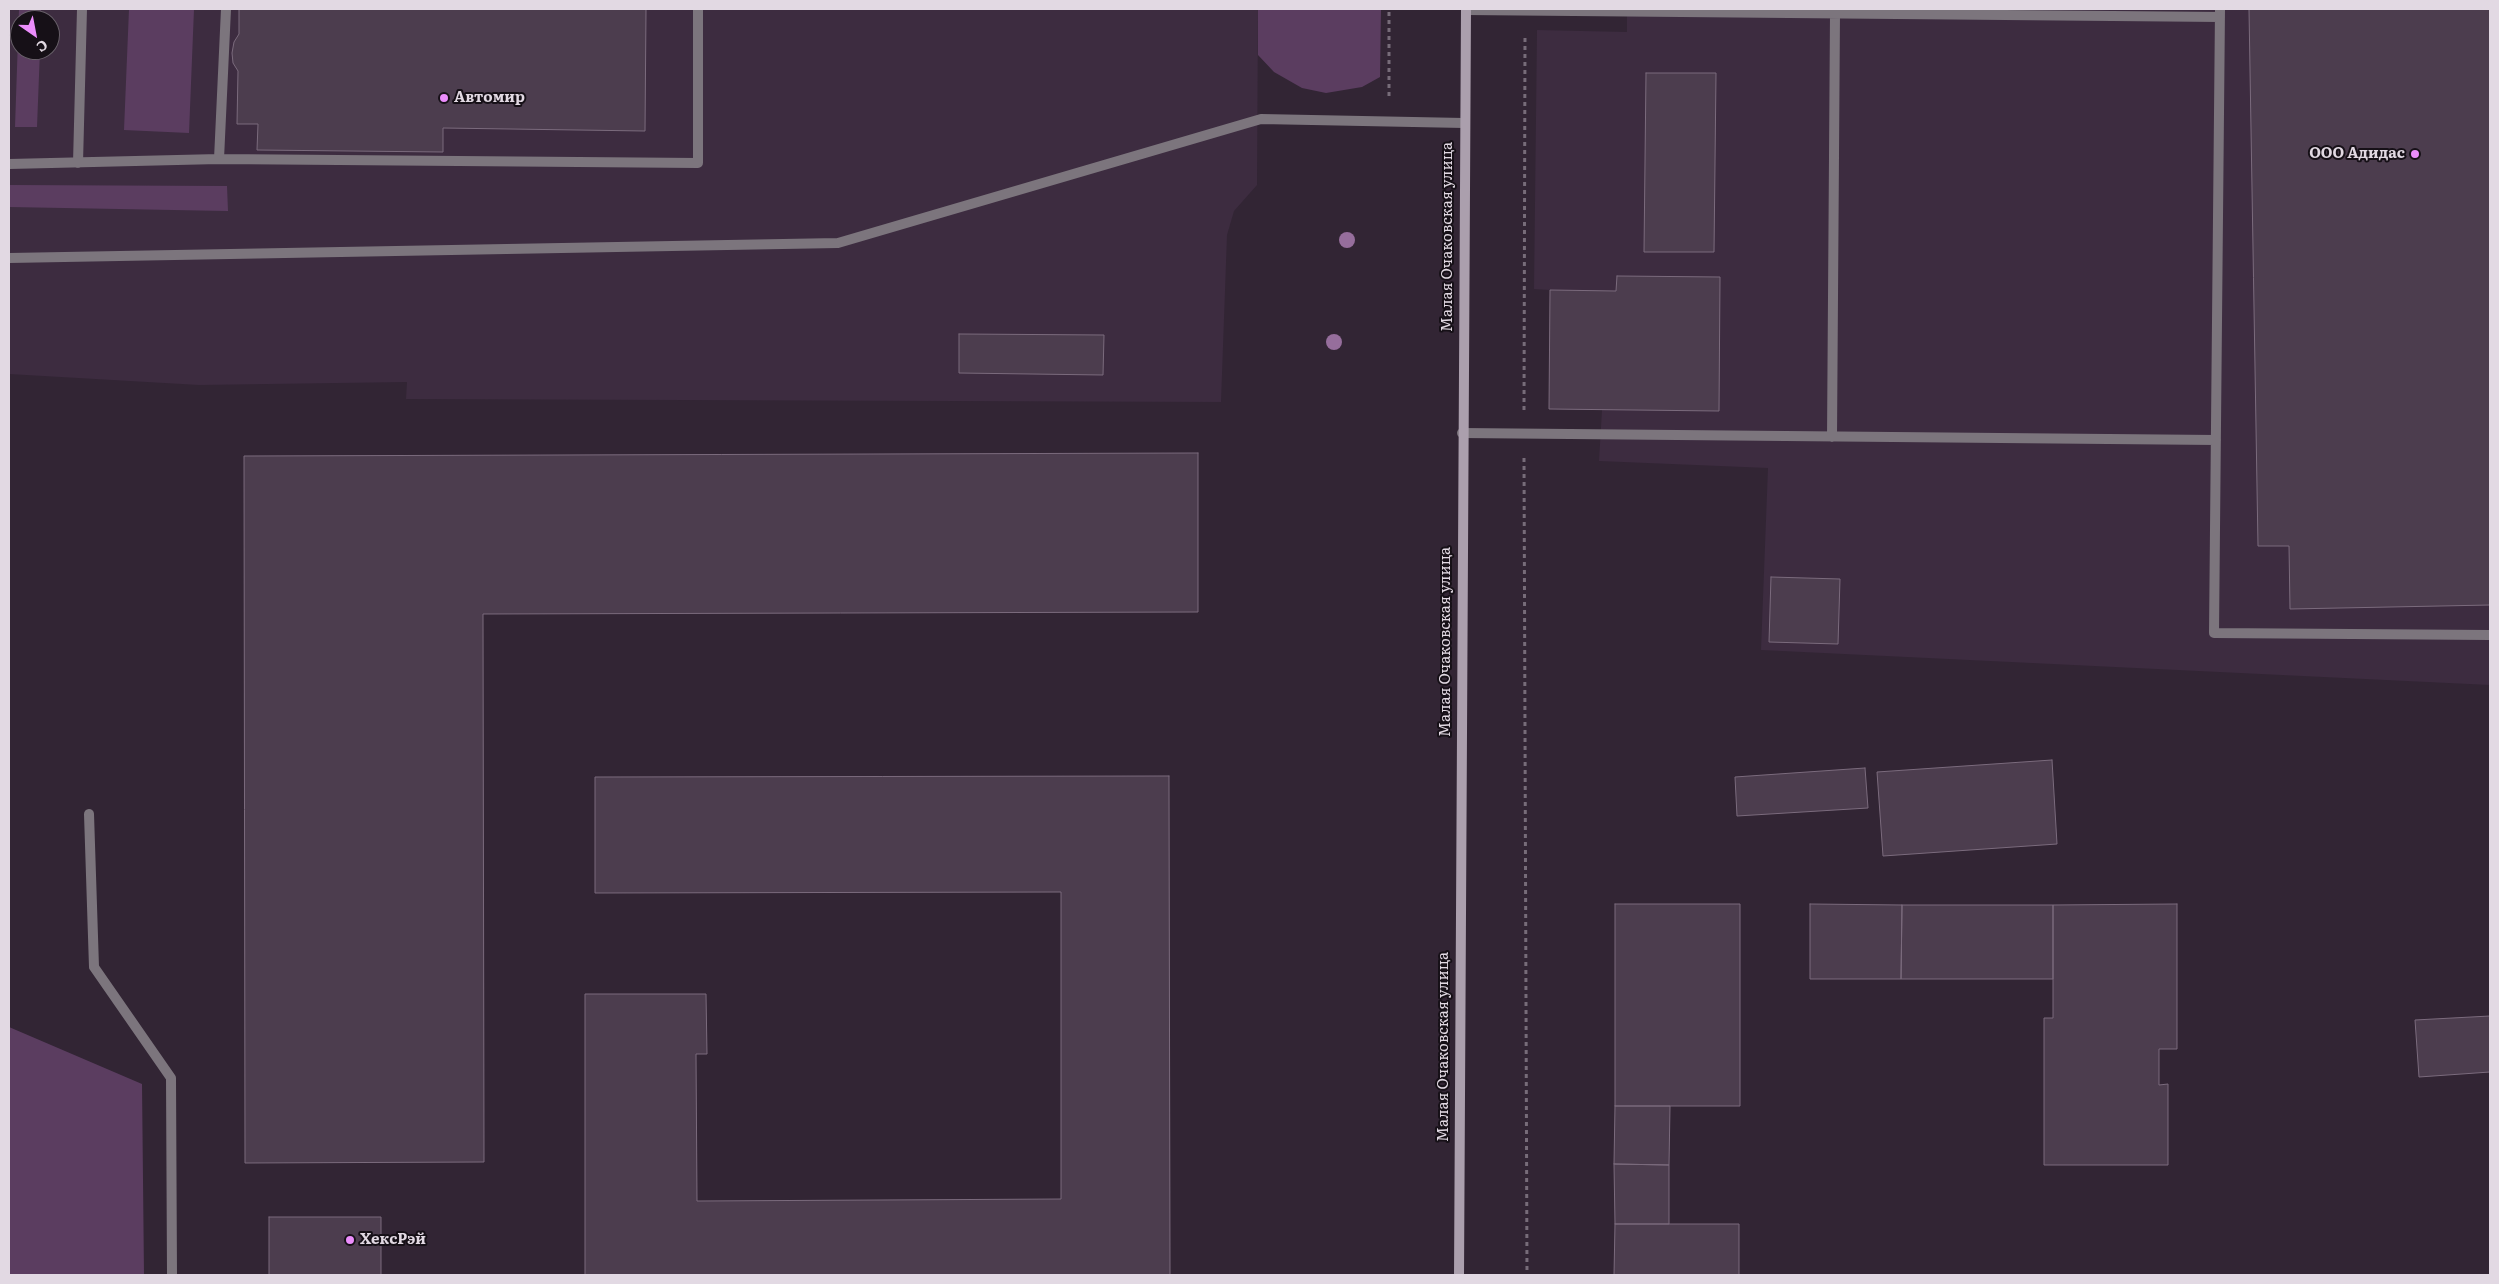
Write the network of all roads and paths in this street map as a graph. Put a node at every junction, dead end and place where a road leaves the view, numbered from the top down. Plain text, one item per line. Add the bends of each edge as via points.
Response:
1 (82, 9) edge
2 (226, 9) edge
3 (698, 9) edge
4 (1389, 9) edge
5 (1466, 10) edge
6 (1524, 11) junction
7 (2220, 13) edge
8 (1835, 14) junction
9 (1389, 121) junction
10 (1464, 123) junction
11 (219, 160) junction
12 (78, 163) junction
13 (9, 164) edge
14 (9, 258) edge
15 (1462, 433) junction
16 (1524, 435) junction
17 (1832, 437) junction
18 (2216, 440) junction
19 (2490, 635) edge
20 (89, 814) dead end
21 (172, 1275) edge
22 (1459, 1275) edge
23 (1527, 1275) edge

1 - 12 lane
2 - 11 lane
3 - 11 lane via 698,164
4 - 9 path
5 - 6 lane
5 - 10 street, Малая Очаковская улица
6 - 8 lane
6 - 16 path
7 - 8 lane
7 - 18 lane
8 - 17 lane
9 - 10 lane
9 - 14 lane via 1261,119 838,243
10 - 15 street, Малая Очаковская улица
11 - 12 lane
12 - 13 lane
15 - 16 lane
15 - 22 street, Малая Очаковская улица
16 - 17 lane
16 - 23 path
17 - 18 lane
18 - 19 lane via 2214,633
20 - 21 lane via 94,967 171,1078

